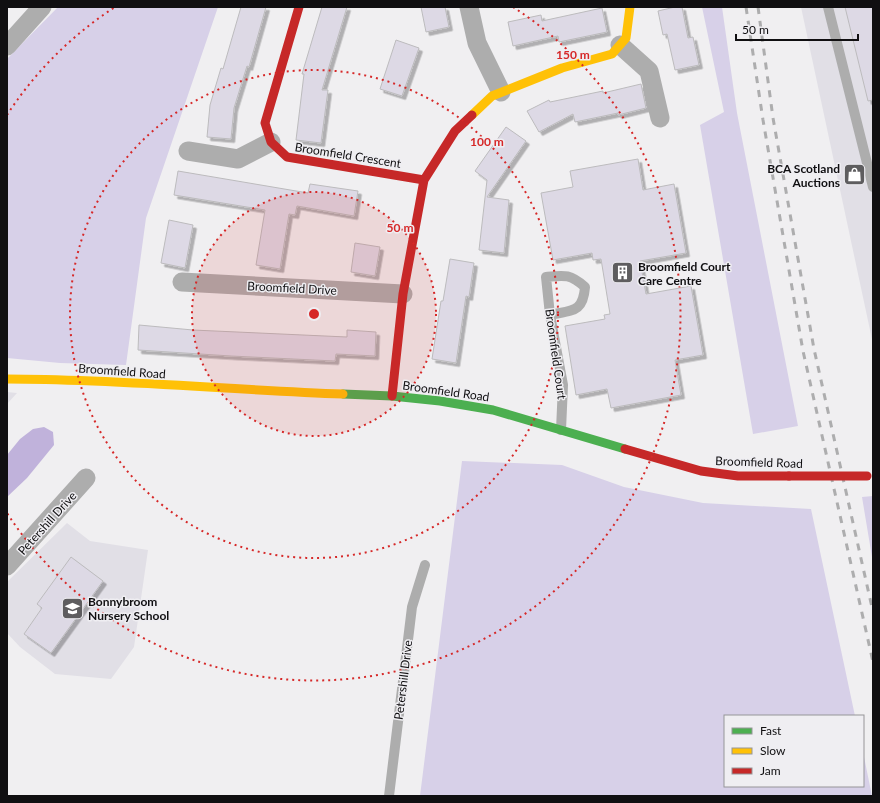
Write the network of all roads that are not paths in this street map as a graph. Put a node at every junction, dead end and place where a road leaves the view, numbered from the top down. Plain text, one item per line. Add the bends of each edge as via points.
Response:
1 (42, 7) edge
2 (299, 7) edge
3 (469, 7) edge
4 (630, 7) edge
5 (828, 7) edge
6 (620, 45) junction
7 (7, 46) edge
8 (501, 92) junction
9 (660, 118) dead end
10 (270, 142) junction
11 (188, 151) dead end
12 (424, 180) junction
13 (873, 187) edge
14 (182, 282) dead end
15 (403, 294) junction
16 (550, 315) junction
17 (7, 379) edge
18 (392, 396) junction
19 (561, 430) junction
20 (870, 476) edge
21 (86, 478) dead end
22 (425, 565) dead end
23 (7, 566) edge
24 (389, 796) edge

1 - 7 street
2 - 10 street via 265,123
3 - 8 street via 476,43
4 - 6 street via 626,38
5 - 13 lane
6 - 8 street via 612,54 562,68
6 - 9 street via 650,71
8 - 12 street via 492,96 455,131
10 - 11 street via 238,159
10 - 12 street, Broomfield Crescent via 287,157
12 - 15 street
14 - 15 street, Broomfield Drive
15 - 18 street
16 - 16 lane, Broomfield Court via 546,277 573,277 585,287 584,300 578,308
16 - 19 lane, Broomfield Court via 563,386
17 - 18 street, Broomfield Road via 72,379 252,391
18 - 19 street, Broomfield Road via 493,410
19 - 20 street, Broomfield Road, bridge via 700,471 738,476
21 - 23 street, Petershill Drive
22 - 24 lane, Petershill Drive via 412,607

